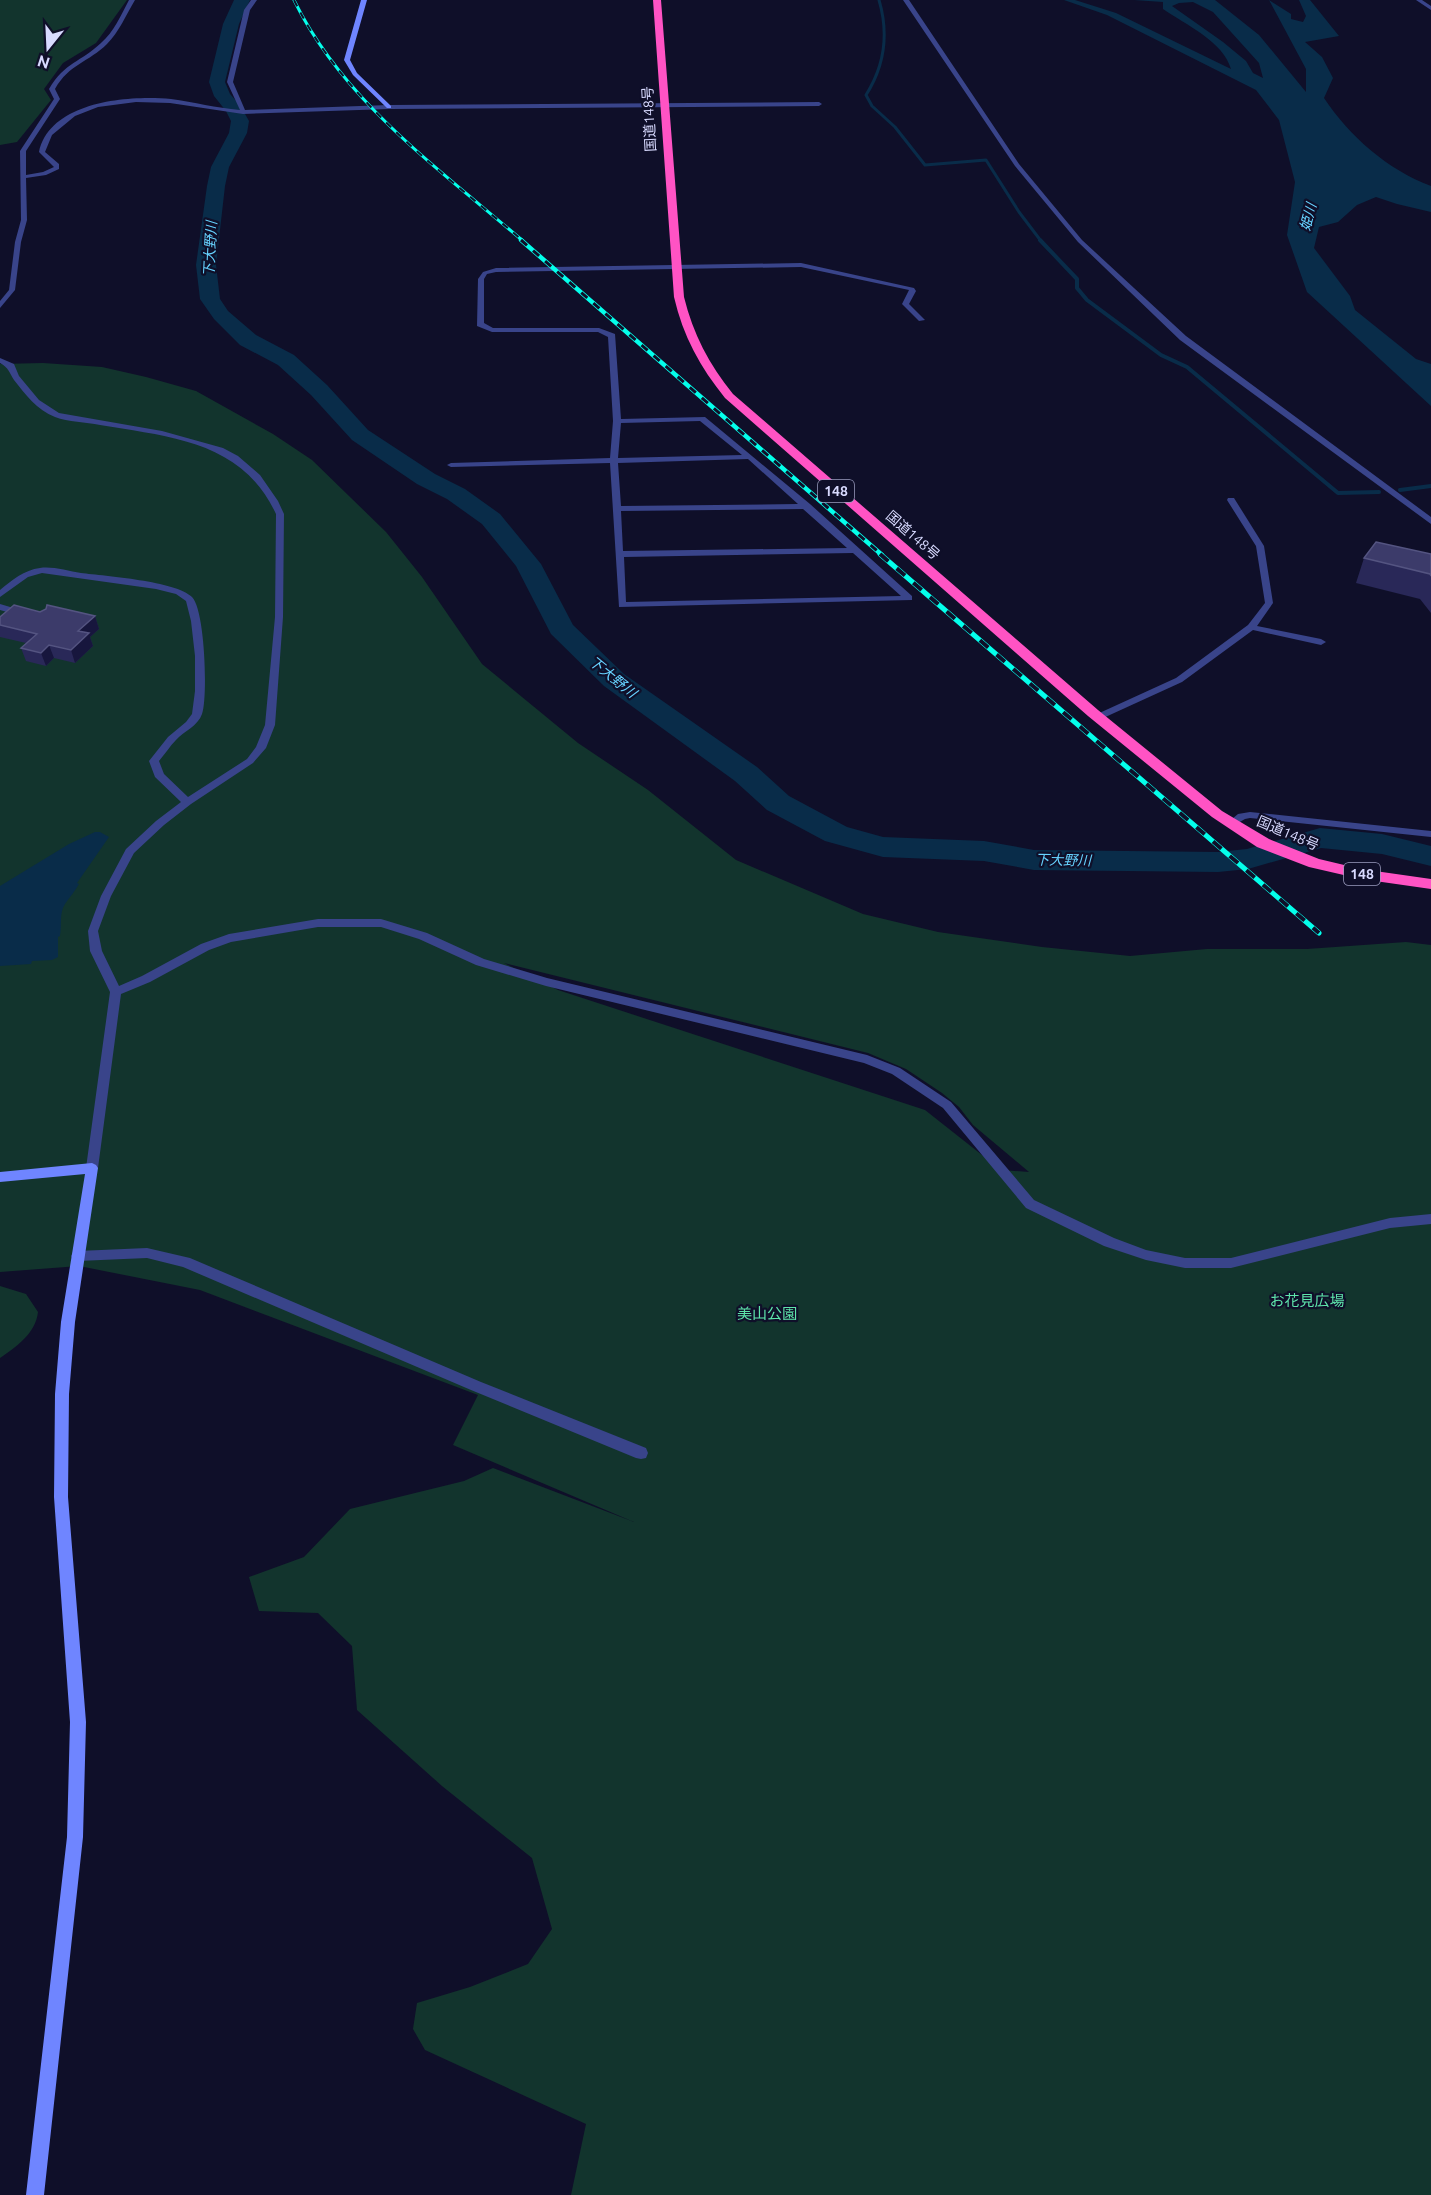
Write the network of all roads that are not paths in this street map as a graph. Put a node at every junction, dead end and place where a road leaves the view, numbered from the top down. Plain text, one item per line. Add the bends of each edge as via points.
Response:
1 (132, 0) edge
2 (254, 0) edge
3 (364, 0) edge
4 (657, 0) edge
5 (906, 0) edge
6 (1419, 0) edge
7 (1431, 8) edge
8 (819, 105) dead end
9 (665, 106) junction
10 (389, 107) junction
11 (243, 112) junction
12 (23, 177) junction
13 (675, 267) junction
14 (0, 306) edge
15 (921, 320) dead end
16 (0, 360) edge
17 (617, 421) junction
18 (750, 457) junction
19 (614, 460) junction
20 (451, 465) dead end
21 (1231, 500) dead end
22 (807, 506) junction
23 (618, 509) junction
24 (1431, 521) edge
25 (856, 550) junction
26 (620, 554) junction
27 (0, 594) edge
28 (0, 607) edge
29 (34, 616) edge
30 (1251, 627) junction
31 (1321, 642) dead end
32 (1098, 717) junction
33 (188, 802) junction
34 (1231, 824) junction
35 (1431, 834) edge
36 (1431, 884) edge
37 (116, 992) junction
38 (92, 1168) junction
39 (0, 1177) edge
40 (1431, 1219) edge
41 (78, 1256) junction
42 (640, 1453) dead end
43 (35, 2195) edge

1 - 12 street via 105,43 67,67 58,78 52,89 57,99 23,151
2 - 11 street via 247,10 230,82
3 - 10 street via 346,60
4 - 9 highway, 国道148号 / 148
5 - 24 street via 1017,165 1080,241 1183,338
6 - 7 street
8 - 9 street
9 - 10 street
9 - 13 highway, 国道148号 / 148
10 - 11 street
11 - 12 street via 167,100 87,108 52,131 42,148 57,168
12 - 14 street via 24,220 12,290
13 - 15 street via 801,265 837,271 912,289 905,304
13 - 17 street via 496,270 485,273 481,279 480,324 492,330 599,330 612,336
13 - 32 highway, 国道148号 / 148 via 683,321 690,340 729,396
16 - 33 street via 11,366 36,402 57,415 162,433 235,458 257,477 280,514 281,575 270,725 261,748 250,760
17 - 18 street via 702,419
17 - 19 street
18 - 19 street
18 - 22 street
19 - 20 street
19 - 23 street
21 - 30 street via 1263,556 1269,603
22 - 23 street
22 - 25 street
23 - 26 street
25 - 26 street
25 - 26 street via 909,598 621,605
27 - 33 street via 20,578 42,570 156,586 188,598 197,626 197,716 154,761 159,775
28 - 29 street
30 - 31 street
30 - 32 street via 1179,680
32 - 34 highway, 国道148号 / 148
33 - 37 street via 130,851 106,896 93,931 96,951
34 - 35 street via 1250,815
34 - 36 highway, 国道148号 / 148 via 1295,856 1361,874
37 - 38 street
37 - 40 street via 229,939 318,922 381,923 423,936 480,962 546,982 867,1059 896,1071 947,1105 1030,1204 1146,1255 1185,1263 1231,1263 1390,1224
38 - 39 street
38 - 41 street
41 - 42 street via 147,1253 185,1262
41 - 43 street via 62,1394 61,1486 78,1722 75,1837

